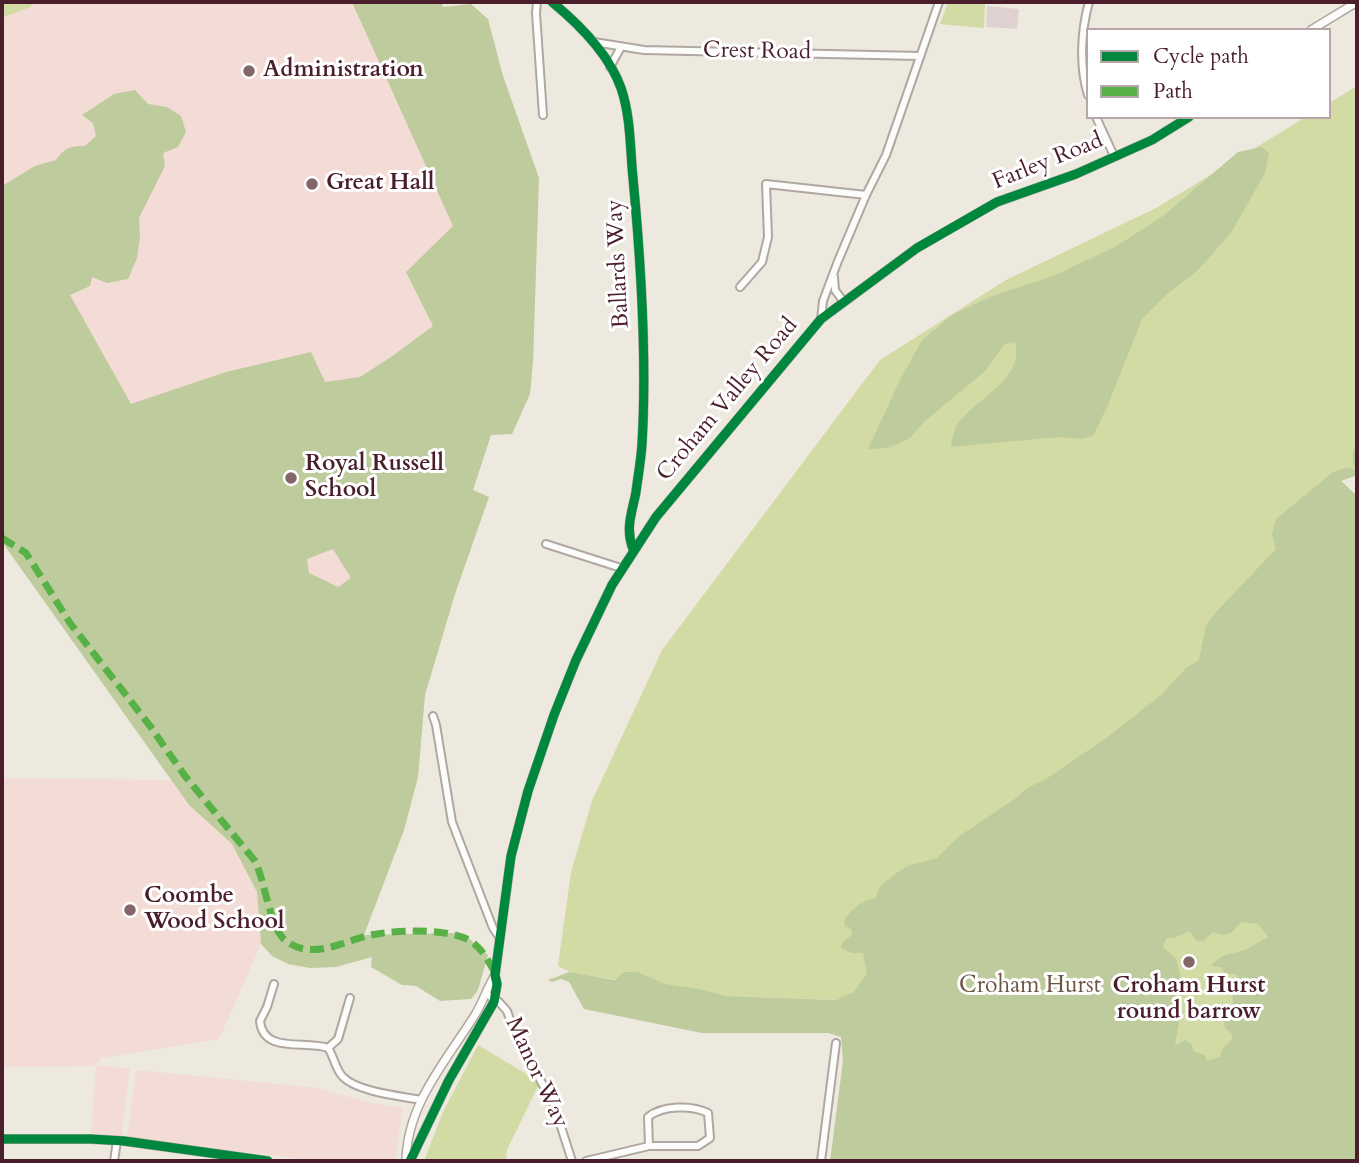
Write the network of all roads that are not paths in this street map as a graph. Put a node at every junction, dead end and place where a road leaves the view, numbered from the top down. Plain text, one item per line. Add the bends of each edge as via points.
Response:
1 (537, 2) edge
2 (552, 2) edge
3 (939, 2) edge
4 (1089, 2) edge
5 (1357, 2) edge
6 (1314, 28) edge
7 (594, 42) junction
8 (621, 47) junction
9 (920, 57) junction
10 (610, 67) junction
11 (1086, 83) edge
12 (543, 115) dead end
13 (1097, 119) edge
14 (1186, 119) edge
15 (1114, 156) junction
16 (866, 195) junction
17 (834, 271) junction
18 (740, 287) dead end
19 (844, 301) junction
20 (821, 319) junction
21 (546, 544) dead end
22 (633, 549) junction
23 (621, 568) junction
24 (433, 716) dead end
25 (500, 938) junction
26 (495, 975) junction
27 (274, 984) dead end
28 (486, 994) junction
29 (350, 998) dead end
30 (494, 998) junction
31 (836, 1043) dead end
32 (328, 1048) junction
33 (421, 1100) junction
34 (2, 1139) edge
35 (117, 1141) junction
36 (649, 1146) junction
37 (114, 1161) edge
38 (268, 1161) edge
39 (408, 1161) edge
40 (572, 1161) edge
41 (586, 1161) edge
42 (821, 1161) edge

1 - 12 street
2 - 7 street, Ballards Way
3 - 9 street, Croham Valley Road
4 - 11 street via 1083,41
5 - 6 street
7 - 8 street, Crest Road
7 - 10 street, Ballards Way
8 - 9 street, Crest Road
8 - 10 street
9 - 16 street, Croham Valley Road via 886,155
10 - 22 street, Ballards Way via 621,87 627,116 640,279 642,447 628,524
13 - 15 street
14 - 15 street, Farley Road
15 - 19 street, Farley Road via 997,202 917,248
16 - 17 street, Croham Valley Road
16 - 18 street via 766,184 768,237 762,262
17 - 19 street via 834,286
17 - 20 street, Croham Valley Road
19 - 20 street, Farley Road
20 - 22 street, Croham Valley Road
21 - 23 street
22 - 23 street, Croham Valley Road
23 - 25 street, Croham Valley Road via 572,671 528,791 511,856
24 - 25 street via 452,821
25 - 26 street, Croham Valley Road
26 - 28 street, Croham Valley Road
26 - 30 street, Croham Valley Road
27 - 32 street via 260,1021 268,1039
28 - 30 street, Manor Way
28 - 33 street, Croham Valley Road
29 - 32 street via 338,1039
30 - 39 street, Croham Valley Road
30 - 40 street, Manor Way via 507,1011 551,1098
31 - 42 street
32 - 33 street via 340,1074 360,1087
33 - 39 street, Croham Valley Road via 411,1127
34 - 35 street
35 - 37 street
35 - 38 street
36 - 36 street via 698,1146 710,1138 708,1113 697,1107 657,1110 648,1117
36 - 41 street

